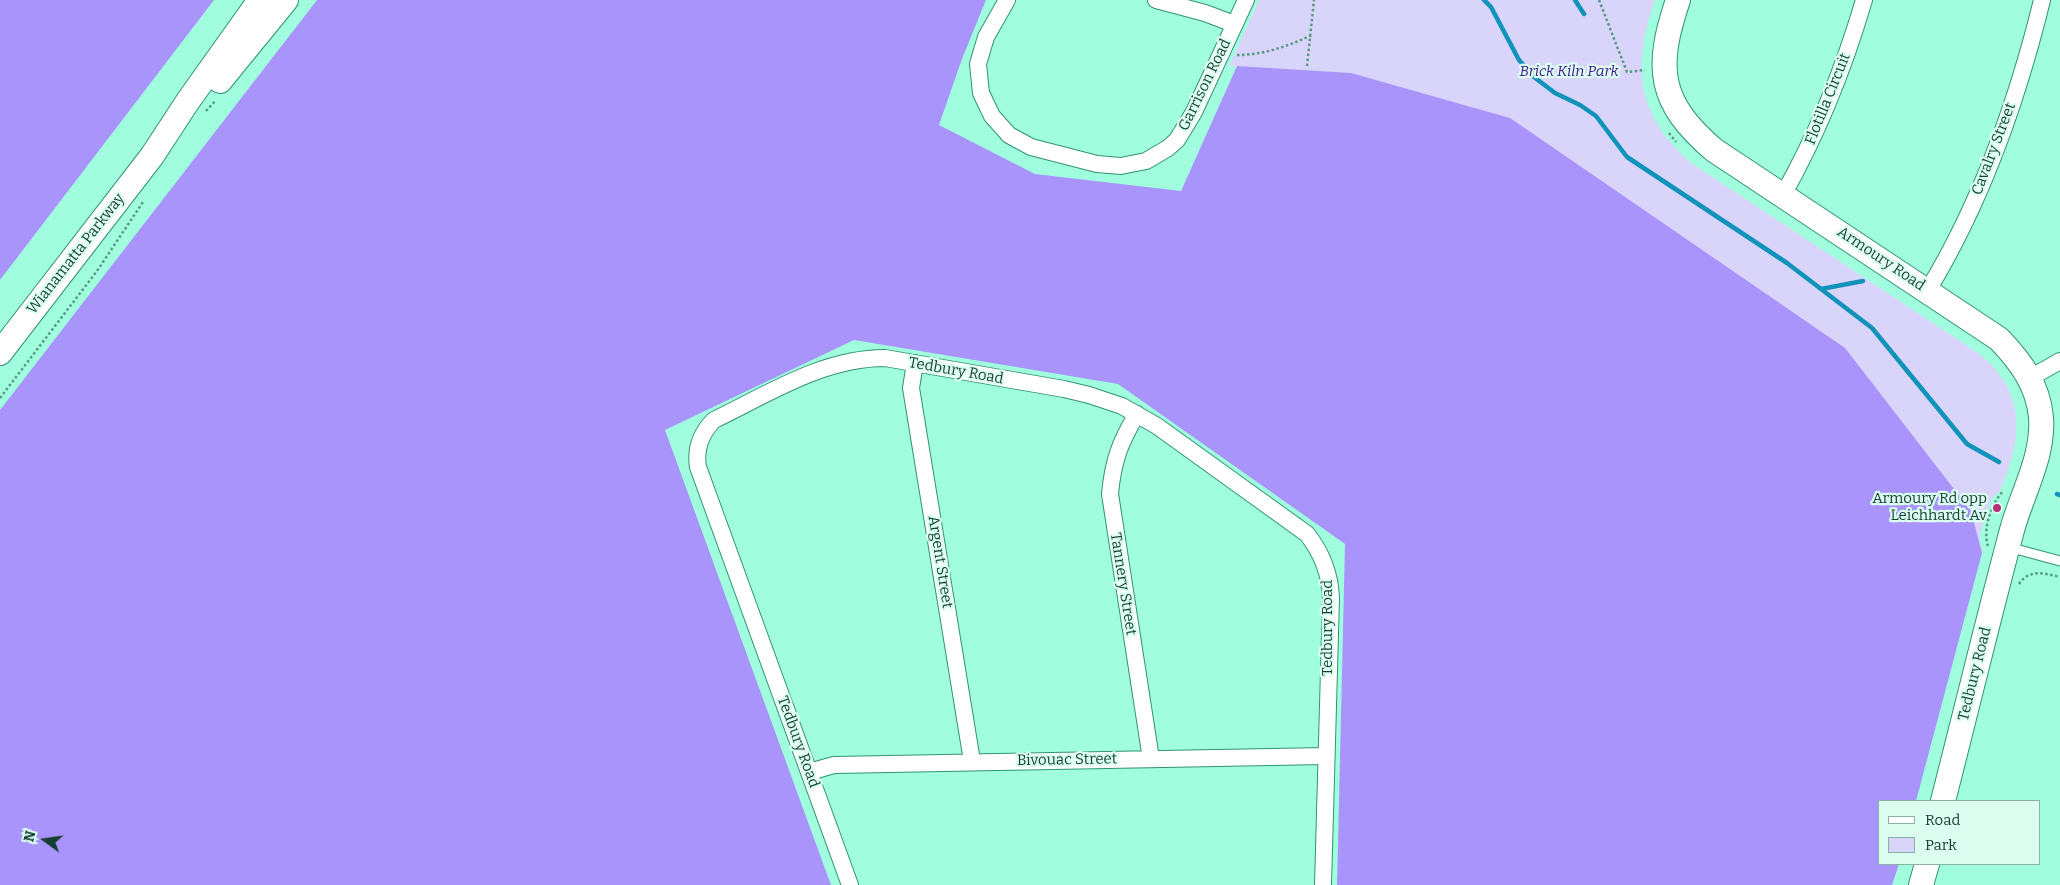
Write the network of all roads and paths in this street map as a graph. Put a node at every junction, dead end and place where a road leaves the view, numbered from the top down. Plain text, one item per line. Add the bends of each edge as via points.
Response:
1 (260, 0) edge
2 (286, 0) edge
3 (1007, 0) edge
4 (1156, 0) edge
5 (1246, 0) edge
6 (1314, 0) edge
7 (1599, 0) edge
8 (1678, 0) edge
9 (1864, 0) edge
10 (2042, 0) edge
11 (1234, 24) junction
12 (1312, 35) junction
13 (1230, 55) dead end
14 (1645, 63) dead end
15 (1307, 66) dead end
16 (218, 97) dead end
17 (206, 112) dead end
18 (1665, 127) dead end
19 (1677, 143) dead end
20 (152, 156) junction
21 (1783, 195) junction
22 (144, 200) dead end
23 (1928, 290) junction
24 (0, 353) edge
25 (2060, 361) edge
26 (915, 364) junction
27 (2030, 378) junction
28 (0, 398) edge
29 (1137, 414) junction
30 (2006, 486) dead end
31 (1998, 549) junction
32 (2060, 560) edge
33 (2060, 577) edge
34 (2017, 589) dead end
35 (1326, 756) junction
36 (1151, 759) junction
37 (972, 761) junction
38 (809, 772) junction
39 (1943, 800) edge
40 (1927, 865) edge
41 (850, 885) edge
42 (1323, 885) edge
43 (1921, 885) edge

1 - 20 street, Wianamatta Parkway
2 - 20 street, Wianamatta Parkway via 197,108
3 - 11 street, Garrison Road via 986,38 978,64 981,93 992,116 1009,135 1031,147 1110,166 1146,162 1177,140 1194,112
4 - 11 street via 1205,12
5 - 11 street, Garrison Road
6 - 12 path
7 - 14 path via 1627,72 1645,70
8 - 21 street, Armoury Road via 1664,51 1670,98 1681,117 1701,139
9 - 21 street, Flotilla Circuit via 1822,118
10 - 23 street, Cavalry Street via 2019,82 1992,159 1956,241
12 - 13 path via 1258,54
12 - 15 path
16 - 17 path
18 - 19 path
20 - 24 street, Wianamatta Parkway
21 - 23 street, Armoury Road
22 - 28 path via 98,271
23 - 27 street, Armoury Road via 1999,339
25 - 27 street
26 - 29 street, Tedbury Road via 1089,395
26 - 37 street, Argent Street via 911,388
26 - 38 street, Tedbury Road via 870,358 824,368 714,420 699,441 698,467
27 - 31 street, Armoury Road via 2038,397 2041,440 2018,508
29 - 35 street, Tedbury Road via 1300,529 1312,540 1321,556 1329,577 1331,598
29 - 36 street, Tannery Street via 1114,460 1110,494
30 - 31 path via 1994,501 1985,536
31 - 32 lane
31 - 39 street, Tedbury Road
33 - 34 path via 2034,573 2023,579
35 - 36 street, Bivouac Street
35 - 42 street, Tedbury Road
36 - 37 street, Bivouac Street
37 - 38 street, Bivouac Street via 834,765
38 - 41 street, Tedbury Road
40 - 43 street

